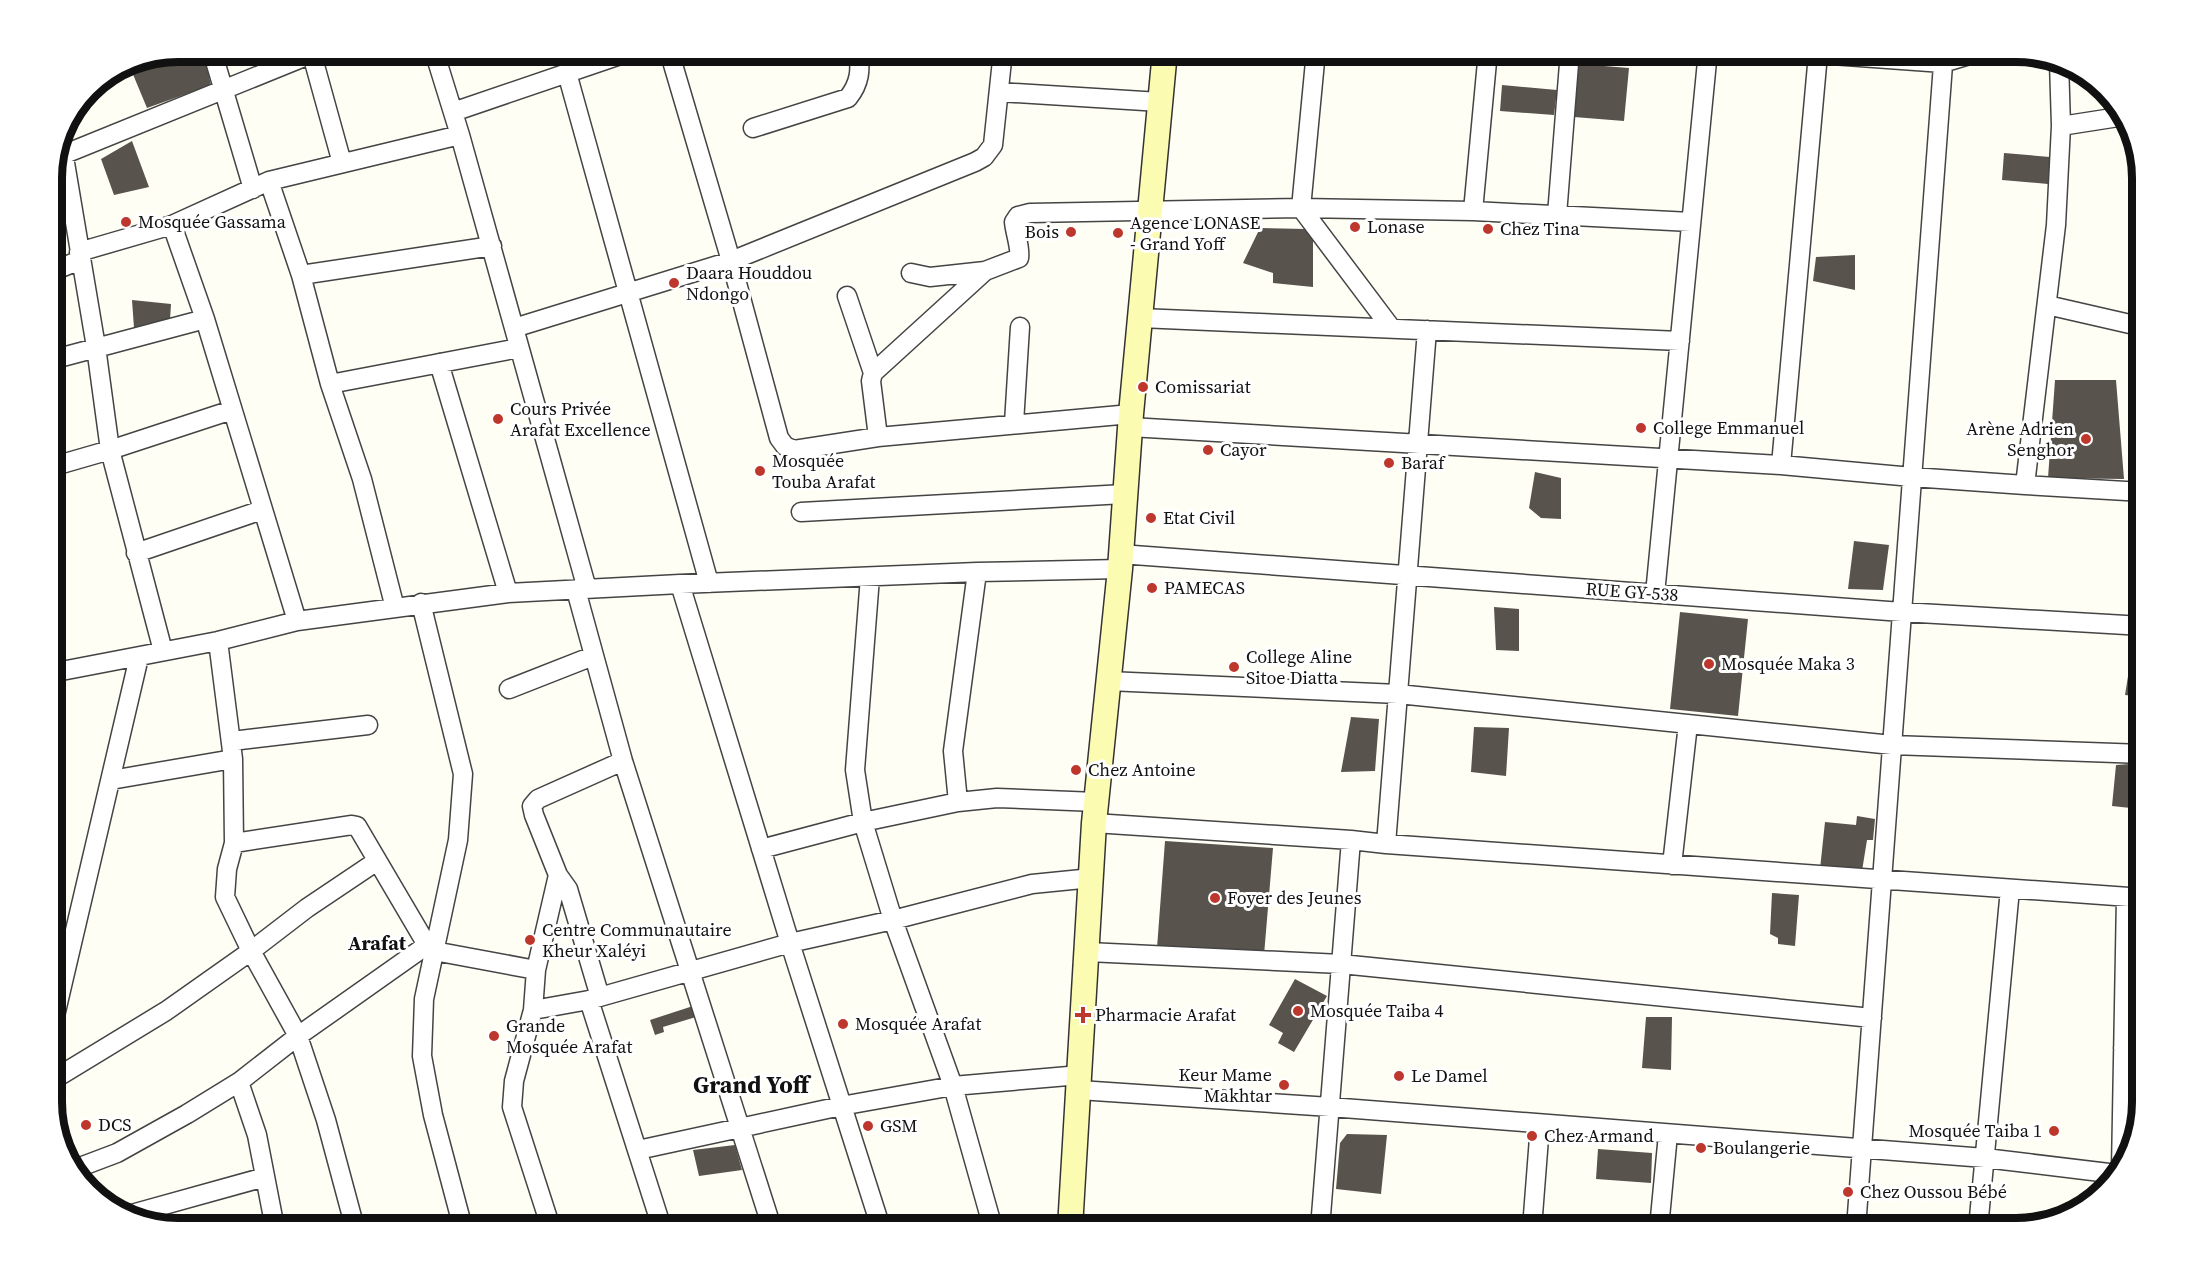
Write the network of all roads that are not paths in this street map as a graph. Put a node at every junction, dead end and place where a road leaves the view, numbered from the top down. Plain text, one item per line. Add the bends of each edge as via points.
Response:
1 (215, 62) edge
2 (290, 62) edge
3 (317, 62) edge
4 (437, 62) edge
5 (601, 62) edge
6 (672, 62) edge
7 (859, 62) edge
8 (1002, 62) edge
9 (1164, 62) edge
10 (1315, 62) edge
11 (1487, 62) edge
12 (1569, 62) edge
13 (1707, 62) edge
14 (1812, 62) edge
15 (1943, 62) edge
16 (2059, 69) edge
17 (567, 74) junction
18 (224, 90) junction
19 (999, 92) junction
20 (1160, 102) junction
21 (453, 112) junction
22 (2116, 117) edge
23 (2061, 126) junction
24 (753, 128) dead end
25 (460, 135) junction
26 (64, 155) edge
27 (342, 163) junction
28 (62, 171) edge
29 (261, 185) junction
30 (1301, 208) junction
31 (1150, 211) junction
32 (1473, 212) junction
33 (1557, 215) junction
34 (1692, 222) junction
35 (172, 225) junction
36 (492, 246) junction
37 (80, 256) junction
38 (731, 261) junction
39 (62, 266) edge
40 (985, 272) junction
41 (910, 273) dead end
42 (302, 275) junction
43 (628, 293) junction
44 (847, 296) dead end
45 (2047, 305) junction
46 (1140, 318) junction
47 (205, 320) junction
48 (2132, 324) edge
49 (1020, 327) dead end
50 (514, 328) junction
51 (1392, 329) junction
52 (1426, 330) junction
53 (1680, 340) junction
54 (96, 347) junction
55 (519, 348) junction
56 (62, 357) edge
57 (439, 363) junction
58 (873, 373) junction
59 (330, 384) junction
60 (231, 410) junction
61 (1131, 421) junction
62 (1014, 423) junction
63 (879, 437) junction
64 (1418, 444) junction
65 (110, 450) junction
66 (1668, 458) junction
67 (62, 464) edge
68 (1781, 465) junction
69 (1912, 477) junction
70 (2025, 485) junction
71 (2132, 491) edge
72 (1124, 494) junction
73 (262, 510) junction
74 (801, 512) dead end
75 (136, 553) junction
76 (1120, 562) junction
77 (976, 572) junction
78 (1407, 574) junction
79 (870, 577) junction
80 (709, 583) junction
81 (680, 584) junction
82 (582, 589) junction
83 (508, 593) junction
84 (1655, 594) junction
85 (421, 603) junction
86 (395, 608) junction
87 (1902, 612) junction
88 (297, 621) junction
89 (2132, 625) edge
90 (218, 641) junction
91 (163, 651) junction
92 (593, 656) junction
93 (139, 657) junction
94 (62, 672) edge
95 (1108, 681) junction
96 (509, 689) dead end
97 (1398, 694) junction
98 (1688, 724) junction
99 (368, 725) dead end
100 (1892, 745) junction
101 (232, 750) junction
102 (2132, 754) edge
103 (623, 761) junction
104 (111, 780) junction
105 (958, 802) junction
106 (1095, 812) junction
107 (863, 822) junction
108 (1351, 840) junction
109 (234, 843) junction
110 (1386, 844) junction
111 (761, 849) junction
112 (377, 861) junction
113 (1672, 865) junction
114 (558, 875) junction
115 (1092, 878) junction
116 (1882, 880) junction
117 (2010, 889) junction
118 (2132, 898) edge
119 (893, 920) junction
120 (2132, 936) edge
121 (790, 943) junction
122 (431, 948) junction
123 (251, 951) junction
124 (1088, 952) junction
125 (1341, 964) junction
126 (536, 970) junction
127 (689, 972) junction
128 (62, 984) edge
129 (594, 998) junction
130 (533, 1010) junction
131 (1872, 1018) junction
132 (298, 1036) junction
133 (2123, 1048) junction
134 (2132, 1048) edge
135 (62, 1075) edge
136 (239, 1082) junction
137 (1079, 1082) junction
138 (953, 1086) junction
139 (841, 1106) junction
140 (1330, 1107) junction
141 (1540, 1125) junction
142 (740, 1129) junction
143 (1668, 1134) junction
144 (1862, 1149) junction
145 (638, 1150) junction
146 (2121, 1151) edge
147 (1985, 1158) junction
148 (81, 1166) edge
149 (2108, 1173) edge
150 (265, 1177) junction
151 (140, 1212) edge
152 (273, 1217) edge
153 (353, 1217) edge
154 (460, 1217) edge
155 (547, 1217) edge
156 (659, 1217) edge
157 (768, 1217) edge
158 (877, 1217) edge
159 (990, 1217) edge
160 (1064, 1217) edge
161 (1321, 1217) edge
162 (1533, 1217) edge
163 (1660, 1217) edge
164 (1858, 1217) edge
165 (1979, 1217) edge

1 - 18 street
2 - 18 street
3 - 27 street
4 - 21 street
5 - 17 street
6 - 38 street
7 - 24 street via 856,87 848,98
8 - 19 street
9 - 20 street
10 - 30 street
11 - 32 street
12 - 33 street
13 - 34 street
14 - 68 street
15 - 69 street
16 - 23 street
17 - 21 street
17 - 43 street
18 - 26 street
18 - 29 street
19 - 20 street
19 - 38 street via 993,145 984,157
20 - 31 street
21 - 25 street
22 - 23 street
23 - 45 street
25 - 27 street
25 - 36 street
27 - 29 street
28 - 37 street
29 - 35 street
29 - 42 street
30 - 31 street
30 - 32 street
30 - 51 street
31 - 40 street via 1018,216 1014,222 1019,258
31 - 46 street
32 - 33 street
33 - 34 street
34 - 53 street
35 - 37 street
35 - 47 street
36 - 42 street
36 - 50 street
37 - 39 street
37 - 54 street
38 - 43 street
38 - 63 street via 779,438 785,446 794,450
40 - 41 street via 937,277
40 - 58 street
42 - 59 street
43 - 50 street
43 - 80 street
44 - 58 street
45 - 48 street
45 - 70 street
46 - 51 street
46 - 61 street
47 - 54 street
47 - 60 street
49 - 62 street
50 - 55 street
51 - 52 street
52 - 53 street
52 - 64 street
53 - 66 street
54 - 56 street
54 - 65 street
55 - 57 street
55 - 82 street
57 - 59 street
57 - 83 street
58 - 63 street
59 - 86 street via 362,479
60 - 65 street
60 - 73 street
61 - 62 street
61 - 64 street
61 - 72 street
62 - 63 street
64 - 66 street
64 - 78 street
65 - 67 street
65 - 75 street
66 - 68 street
66 - 84 street
68 - 69 street
69 - 70 street
69 - 87 street
70 - 71 street
72 - 74 street
72 - 76 street
73 - 75 street
73 - 88 street
75 - 91 street
76 - 77 street, RUE GY-538
76 - 78 street, RUE GY-538
76 - 95 street
77 - 79 street, RUE GY-538
77 - 105 street via 953,751
78 - 84 street, RUE GY-538
78 - 97 street
79 - 80 street, RUE GY-538
79 - 107 street via 855,770
80 - 81 street, RUE GY-538
81 - 82 street, RUE GY-538
81 - 111 street
82 - 83 street, RUE GY-538
82 - 92 street
83 - 85 street, RUE GY-538
84 - 87 street, RUE GY-538
85 - 86 street, RUE GY-538
85 - 122 street via 463,774 458,840
86 - 88 street, RUE GY-538
87 - 89 street, RUE GY-538
87 - 100 street
88 - 90 street, RUE GY-538
90 - 91 street, RUE GY-538
90 - 101 street
91 - 93 street, RUE GY-538
92 - 96 street
92 - 103 street
93 - 94 street, RUE GY-538
93 - 104 street
95 - 97 street
95 - 106 street
97 - 98 street
97 - 110 street
98 - 100 street
98 - 113 street
99 - 101 street
100 - 102 street
100 - 116 street
101 - 104 street
101 - 109 street
103 - 114 street via 538,799 532,806
103 - 127 street
104 - 128 street
105 - 106 street via 997,798
105 - 107 street
106 - 108 street
106 - 115 street
107 - 111 street
107 - 119 street
108 - 110 street
108 - 125 street
109 - 112 street via 352,825 360,829
109 - 123 street via 225,897
110 - 113 street
111 - 121 street
112 - 122 street
112 - 123 street
113 - 116 street
114 - 126 street
114 - 129 street via 568,889
115 - 119 street via 1032,884
115 - 124 street
116 - 117 street
116 - 131 street
117 - 118 street
117 - 147 street
119 - 121 street
119 - 138 street
120 - 133 street
121 - 127 street
121 - 139 street
122 - 126 street
122 - 132 street
122 - 154 street via 422,1056
123 - 132 street
123 - 135 street via 166,1011
124 - 125 street
124 - 137 street
125 - 131 street
125 - 140 street
126 - 130 street
127 - 129 street
127 - 142 street
129 - 130 street
129 - 145 street
130 - 155 street via 514,1081 512,1107
131 - 144 street
132 - 136 street
132 - 153 street
133 - 134 street
133 - 146 street
136 - 148 street via 117,1153
136 - 150 street via 257,1135
137 - 138 street
137 - 140 street
137 - 160 street
138 - 139 street
138 - 159 street
139 - 142 street
139 - 158 street
140 - 141 street
140 - 161 street
141 - 143 street
141 - 162 street
142 - 145 street
142 - 157 street
143 - 144 street
143 - 163 street
144 - 147 street
144 - 164 street
145 - 156 street
147 - 149 street
147 - 165 street
150 - 151 street
150 - 152 street

